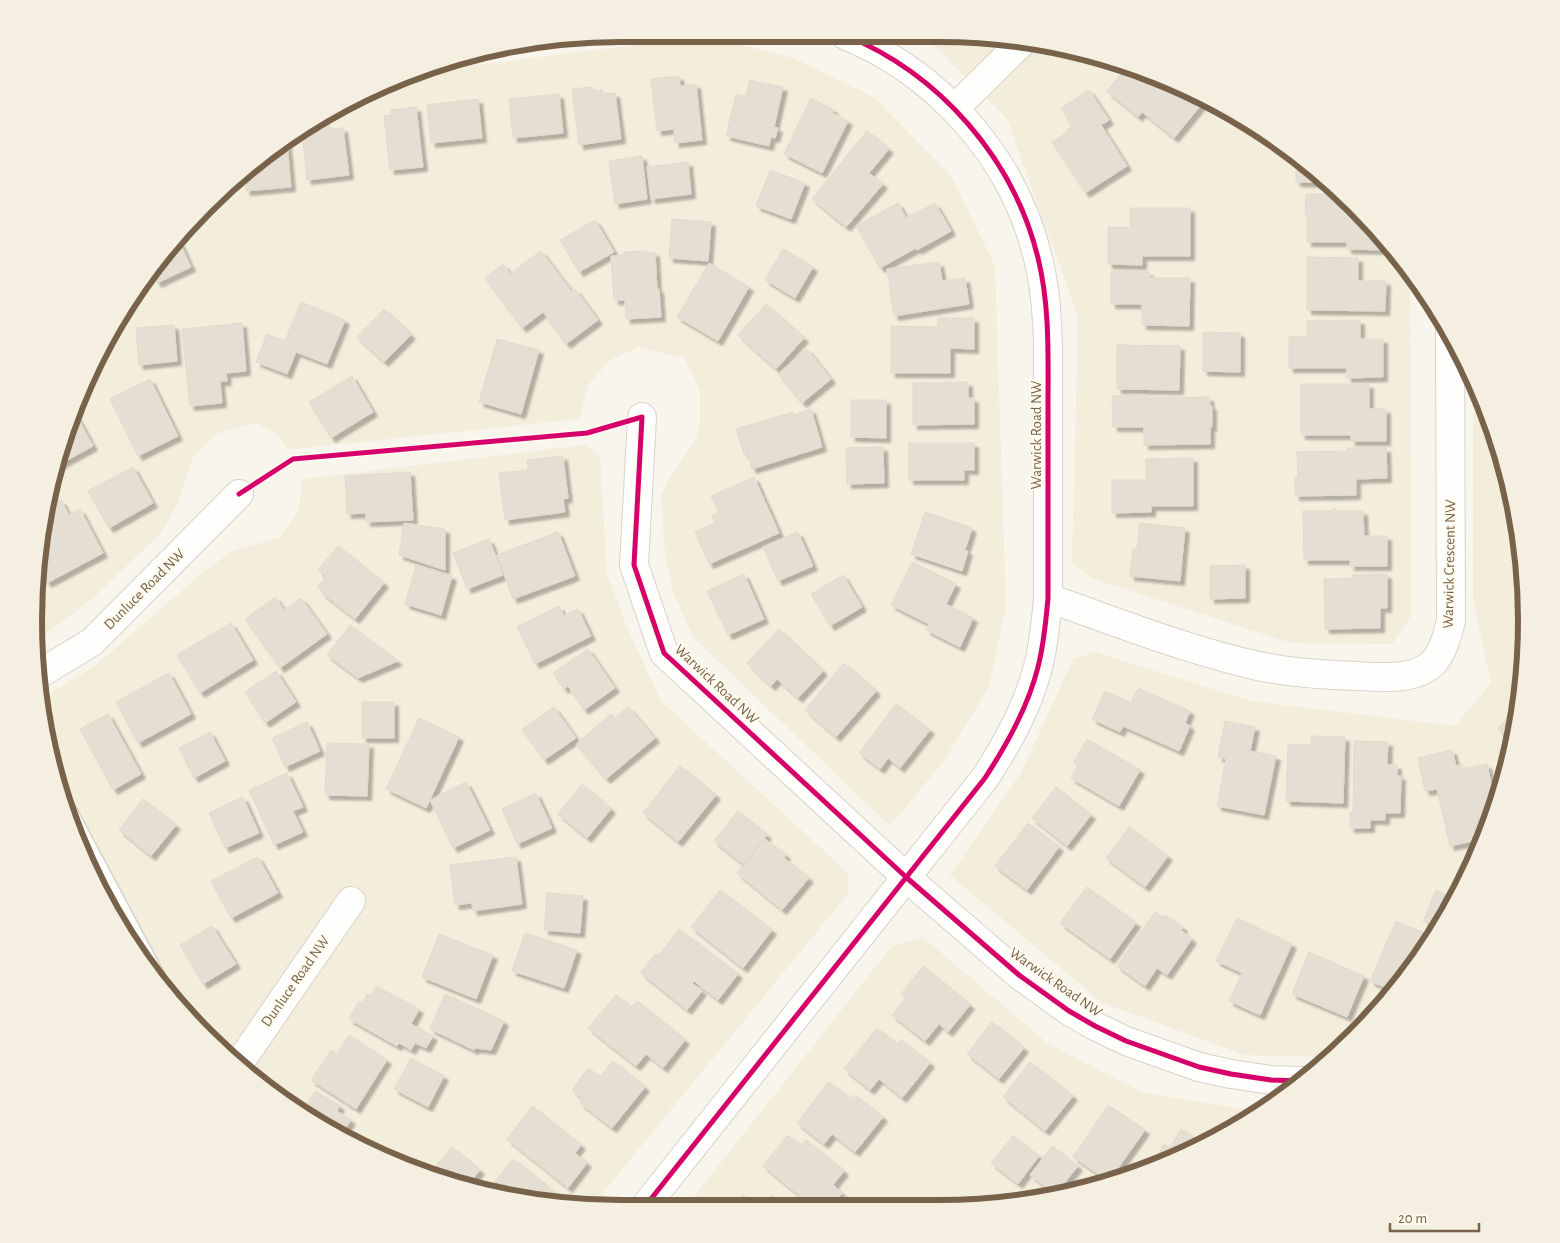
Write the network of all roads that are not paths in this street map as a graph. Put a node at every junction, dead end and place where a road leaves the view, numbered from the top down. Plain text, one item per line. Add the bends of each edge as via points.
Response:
1 (861, 42) edge
2 (1016, 47) edge
3 (954, 108) junction
4 (1450, 350) edge
5 (642, 417) dead end
6 (239, 494) dead end
7 (1048, 598) junction
8 (45, 670) edge
9 (88, 844) edge
10 (907, 878) junction
11 (351, 901) dead end
12 (137, 938) edge
13 (242, 1059) edge
14 (1292, 1080) edge
15 (649, 1200) edge

1 - 3 street, Warwick Road NW via 892,58
2 - 3 street
3 - 7 street, Warwick Road NW via 981,139 1007,181 1026,220 1038,258 1048,344
4 - 7 street, Warwick Crescent NW via 1451,621 1446,640 1432,664 1415,674 1397,678 1307,674 1259,666 1208,653
5 - 10 street, Warwick Road NW via 634,565 664,653
6 - 8 street, Dunluce Road NW via 92,642
7 - 10 street, Warwick Road NW via 1038,667 1014,729 985,778
9 - 12 lane
10 - 14 street, Warwick Road NW via 1019,975 1095,1026 1126,1041 1199,1067 1263,1079
10 - 15 street, Warwick Road NW
11 - 13 street, Dunluce Road NW

